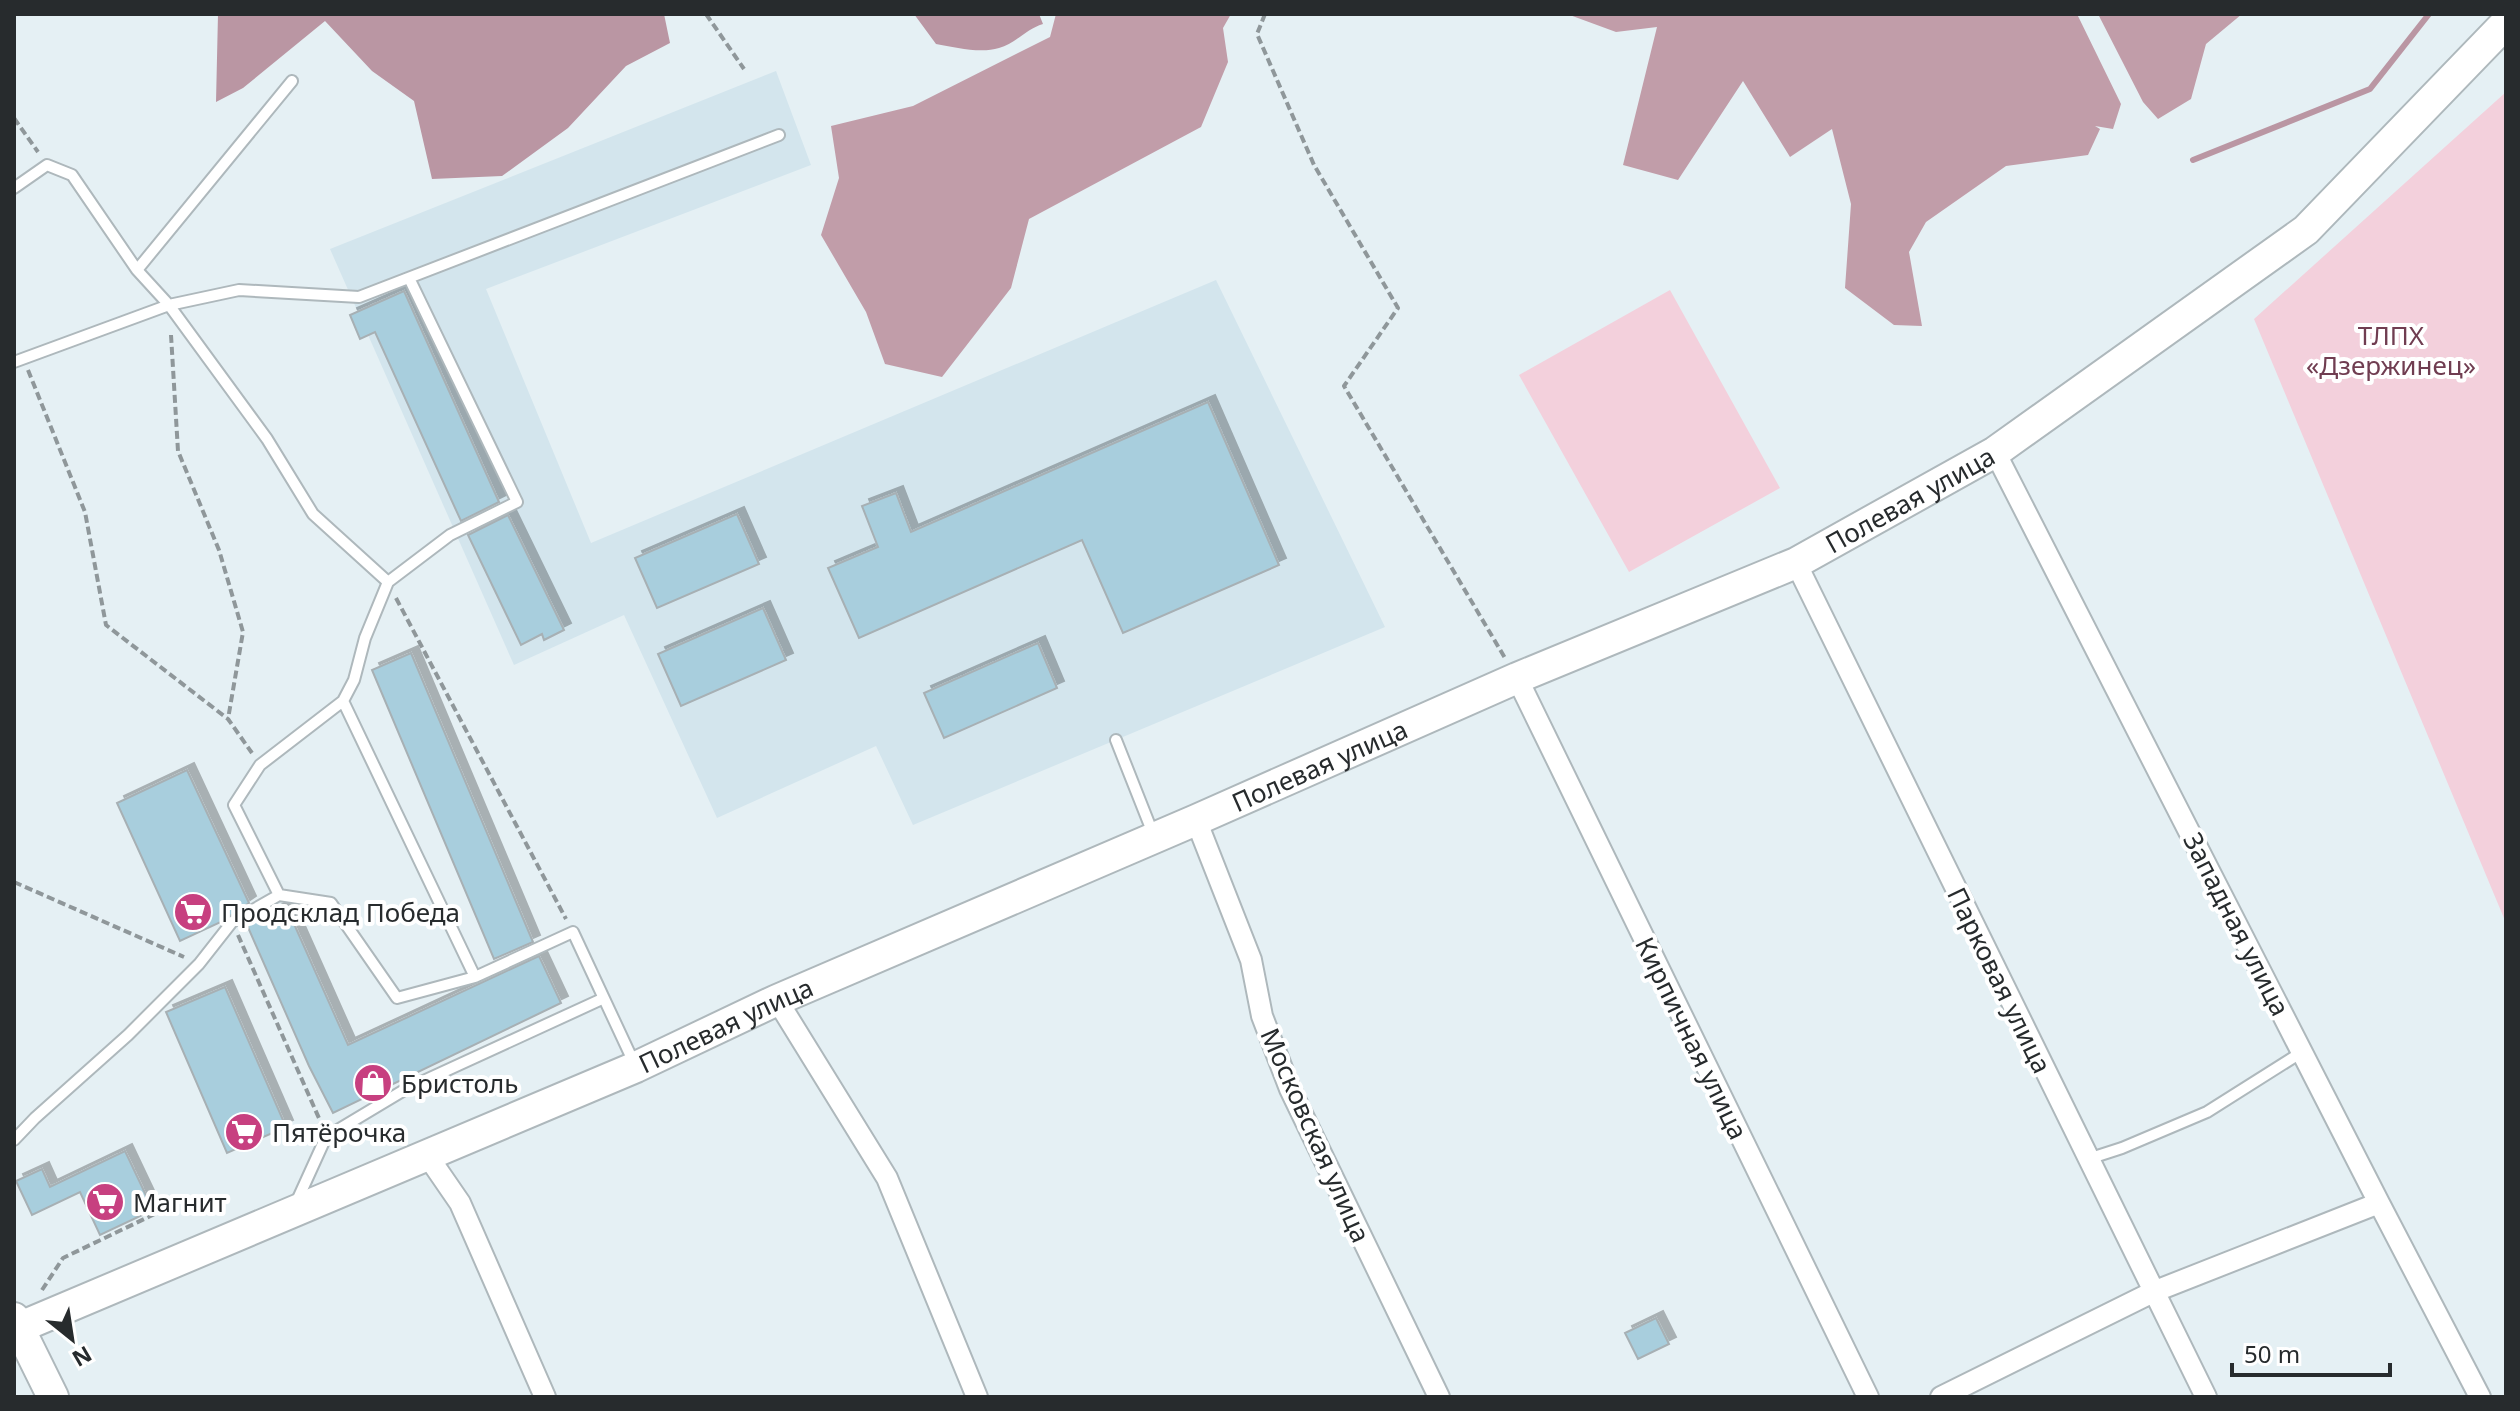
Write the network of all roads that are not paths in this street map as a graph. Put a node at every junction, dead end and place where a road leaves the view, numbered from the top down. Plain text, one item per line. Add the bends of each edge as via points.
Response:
1 (2506, 23) edge
2 (292, 81) dead end
3 (779, 135) dead end
4 (14, 188) edge
5 (137, 270) junction
6 (409, 278) junction
7 (169, 305) junction
8 (19, 360) edge
9 (1995, 452) junction
10 (1796, 563) junction
11 (388, 582) junction
12 (1517, 678) junction
13 (343, 701) junction
14 (1116, 740) dead end
15 (1196, 820) junction
16 (1154, 838) junction
17 (279, 895) junction
18 (475, 977) junction
19 (602, 999) junction
20 (777, 1000) junction
21 (2302, 1052) junction
22 (636, 1067) junction
23 (14, 1140) edge
24 (427, 1155) junction
25 (2088, 1159) junction
26 (2379, 1203) junction
27 (291, 1213) junction
28 (2153, 1292) junction
29 (16, 1323) edge
30 (53, 1397) edge
31 (545, 1397) edge
32 (977, 1397) edge
33 (1439, 1397) edge
34 (1868, 1397) edge
35 (1941, 1397) edge
36 (2206, 1397) edge
37 (2480, 1397) edge

1 - 9 street, Полевая улица via 2306,230
2 - 5 lane
3 - 6 lane
4 - 5 lane via 47,165 72,175
5 - 7 lane
6 - 7 lane via 359,297 239,290
6 - 11 lane via 517,502 450,535
7 - 8 lane
7 - 11 lane via 267,439 313,514
9 - 10 street, Полевая улица
9 - 21 street, Западная улица
10 - 12 street, Полевая улица
10 - 25 street, Парковая улица
11 - 13 lane
12 - 15 street, Полевая улица
12 - 34 street, Кирпичная улица
13 - 17 lane via 260,765 234,805
13 - 18 lane
14 - 16 lane
15 - 16 street, Полевая улица
15 - 33 street, Московская улица via 1251,960 1262,1016 1290,1089
16 - 20 street, Полевая улица
17 - 18 lane via 331,903 397,998
17 - 23 lane via 232,922 199,964
18 - 19 lane via 573,932
19 - 22 lane
19 - 27 lane via 406,1089 326,1137
20 - 22 street, Полевая улица
20 - 32 street via 887,1178
21 - 25 lane via 2207,1112
21 - 26 street, Западная улица
22 - 24 street, Полевая улица
24 - 27 street, Полевая улица
24 - 31 street via 460,1203
25 - 28 street, Парковая улица
26 - 28 street
26 - 37 street, Западная улица
27 - 29 street, Полевая улица
28 - 35 street
28 - 36 street, Парковая улица
29 - 30 street

